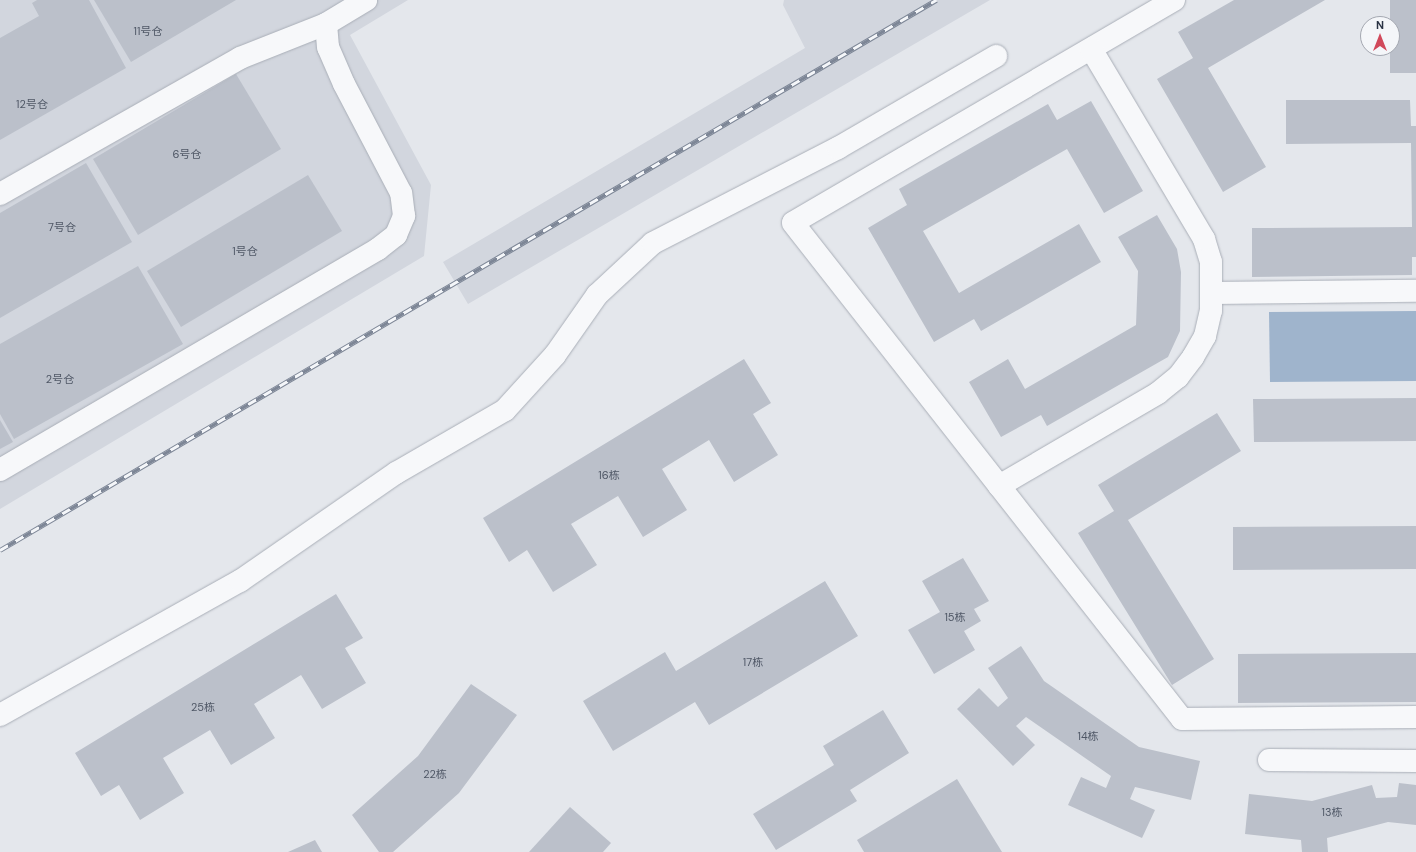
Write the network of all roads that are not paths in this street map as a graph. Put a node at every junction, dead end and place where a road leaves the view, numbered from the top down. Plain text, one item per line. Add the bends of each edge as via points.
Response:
1 (366, 0) edge
2 (1174, 0) edge
3 (326, 24) junction
4 (1091, 49) junction
5 (996, 56) dead end
6 (0, 194) edge
7 (1416, 291) edge
8 (1213, 293) junction
9 (0, 470) edge
10 (1000, 486) junction
11 (0, 715) edge
12 (1416, 717) edge
13 (1269, 760) dead end
14 (1416, 761) edge

1 - 3 street
2 - 4 street
3 - 6 street via 240,58
3 - 9 street via 328,47 344,84 401,193 404,216 396,234 378,249
4 - 8 street via 1204,239 1211,262
4 - 10 street via 793,223
5 - 11 street via 838,148 653,243 597,295 555,355 505,410 396,473 240,582
7 - 8 street
8 - 10 street via 1205,336 1178,377 1158,393
10 - 12 street via 1182,719
13 - 14 street

